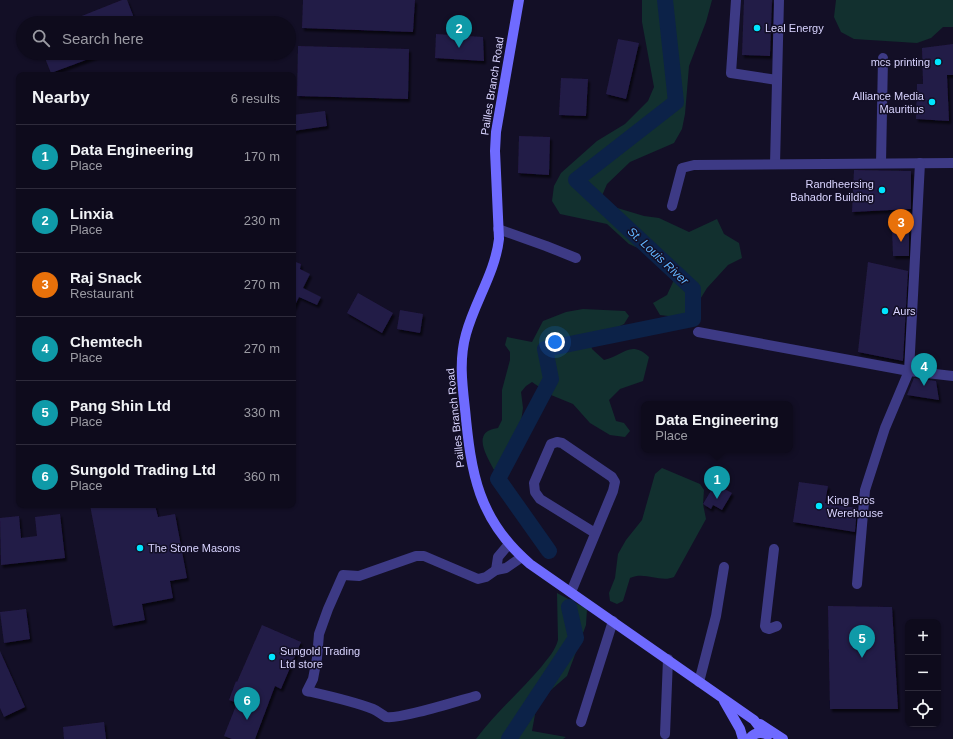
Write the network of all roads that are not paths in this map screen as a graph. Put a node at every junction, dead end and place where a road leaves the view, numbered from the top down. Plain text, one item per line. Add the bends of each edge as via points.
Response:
1 (519, 0) edge
2 (736, 0) edge
3 (779, 0) edge
4 (883, 58) dead end
5 (777, 80) junction
6 (881, 163) junction
7 (920, 163) junction
8 (953, 163) edge
9 (775, 164) junction
10 (672, 206) dead end
11 (498, 229) junction
12 (576, 258) dead end
13 (698, 332) dead end
14 (909, 371) junction
15 (953, 376) edge
16 (595, 533) junction
17 (509, 544) junction
18 (774, 549) dead end
19 (522, 557) junction
20 (724, 567) dead end
21 (496, 570) junction
22 (857, 584) dead end
23 (571, 592) junction
24 (613, 621) junction
25 (777, 626) dead end
26 (668, 659) junction
27 (699, 682) junction
28 (476, 696) dead end
29 (723, 699) junction
30 (754, 720) junction
31 (581, 722) dead end
32 (665, 734) dead end
33 (773, 738) edge
34 (743, 739) edge
35 (749, 739) edge

1 - 11 main road, Pailles Branch Road via 496,132
2 - 5 street via 731,73
3 - 5 street
4 - 6 street
5 - 9 street
6 - 7 street
6 - 9 street
7 - 8 street
7 - 14 street
9 - 10 street via 694,165 682,168
11 - 12 street
11 - 17 main road, Pailles Branch Road via 496,258 465,337 461,374 475,478 484,506
13 - 14 street
14 - 15 street
14 - 22 street via 885,428 865,490
16 - 16 street via 615,482 612,477 562,443 551,444 534,483 535,492 540,499
16 - 23 street
17 - 19 main road, Pailles Branch Road
17 - 21 street via 498,558
18 - 25 street via 765,626 769,629
19 - 21 street via 506,568
19 - 23 main road, Pailles Branch Road
20 - 27 street via 716,616
21 - 28 street via 478,579 424,556 416,556 359,576 343,575 319,634 313,679 307,691 352,702 392,717
23 - 24 main road, Pailles Branch Road
24 - 26 main road, Pailles Branch Road
24 - 31 street
26 - 27 main road, Pailles Branch Road
26 - 32 street
27 - 29 main road, Pailles Branch Road
29 - 30 main road, Pailles Branch Road
29 - 34 main road, Pailles Branch Road
30 - 33 main road, Pailles Branch Road
30 - 33 main road
33 - 35 main road via 759,733

